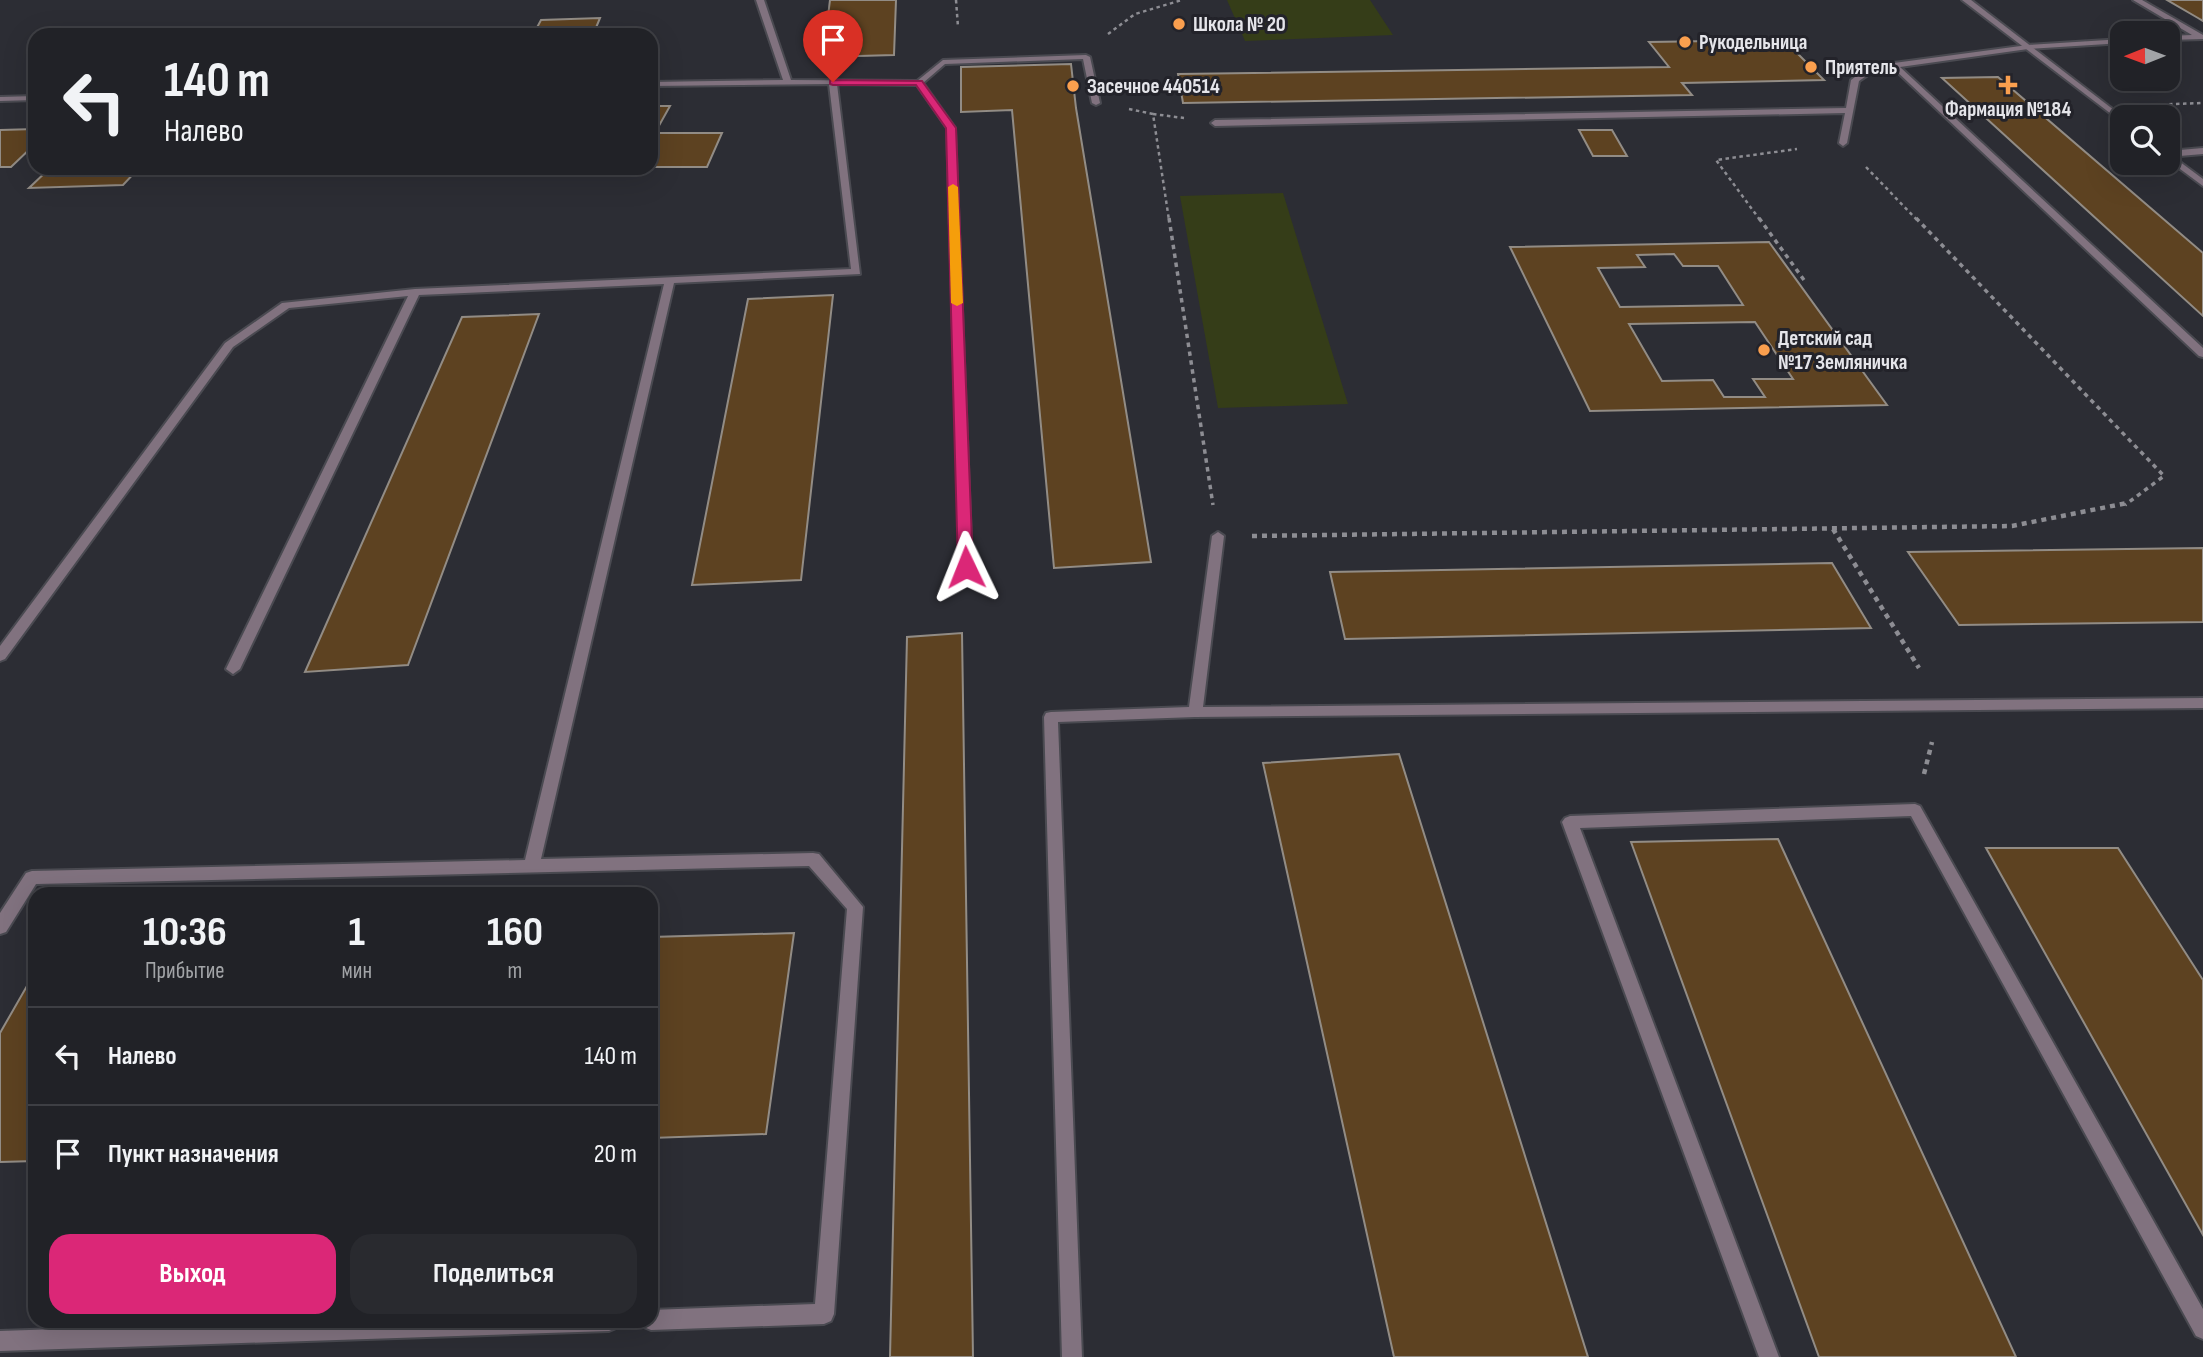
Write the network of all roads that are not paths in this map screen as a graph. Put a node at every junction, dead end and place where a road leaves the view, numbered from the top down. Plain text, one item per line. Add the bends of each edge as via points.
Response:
1 (760, 0) edge
2 (1966, 0) edge
3 (2137, 0) edge
4 (2173, 21) edge
5 (2180, 25) edge
6 (2180, 38) edge
7 (2110, 42) edge
8 (2028, 47) junction
9 (1894, 65) junction
10 (1837, 66) dead end
11 (1875, 66) junction
12 (789, 82) junction
13 (833, 82) junction
14 (919, 83) junction
15 (658, 84) edge
16 (28, 98) edge
17 (0, 99) edge
18 (1096, 103) road end
19 (1849, 110) junction
20 (2110, 111) edge
21 (1216, 123) dead end
22 (1843, 143) road end
23 (2203, 151) edge
24 (2180, 154) edge
25 (2180, 165) edge
26 (2203, 183) edge
27 (670, 280) junction
28 (415, 292) junction
29 (2203, 354) edge
30 (1218, 536) road end
31 (966, 567) dead end
32 (0, 656) edge
33 (233, 669) dead end
34 (2203, 703) edge
35 (1195, 712) junction
36 (531, 866) junction
37 (0, 927) edge
38 (658, 1320) edge
39 (385, 1328) edge
40 (2203, 1329) edge
41 (0, 1340) edge
42 (1072, 1357) edge
43 (1769, 1357) edge

1 - 12 street
2 - 8 street
3 - 4 street
5 - 6 street via 2201,37
7 - 8 street
8 - 9 street
8 - 20 street
9 - 11 street
9 - 29 street
10 - 11 street
11 - 19 street via 1855,80
12 - 13 street
12 - 15 street
13 - 14 street
13 - 27 street via 856,272
14 - 18 street via 943,62 1086,57
14 - 31 street via 951,128
16 - 17 street
19 - 21 street
19 - 22 street
23 - 24 street
25 - 26 street
27 - 28 street
27 - 36 street
28 - 32 street via 286,304 229,345
28 - 33 street
30 - 35 street
34 - 35 street
35 - 42 street via 1051,718
36 - 37 street via 32,878
36 - 38 street via 813,859 855,908 824,1314
39 - 41 street
40 - 43 street via 1914,810 1570,822

